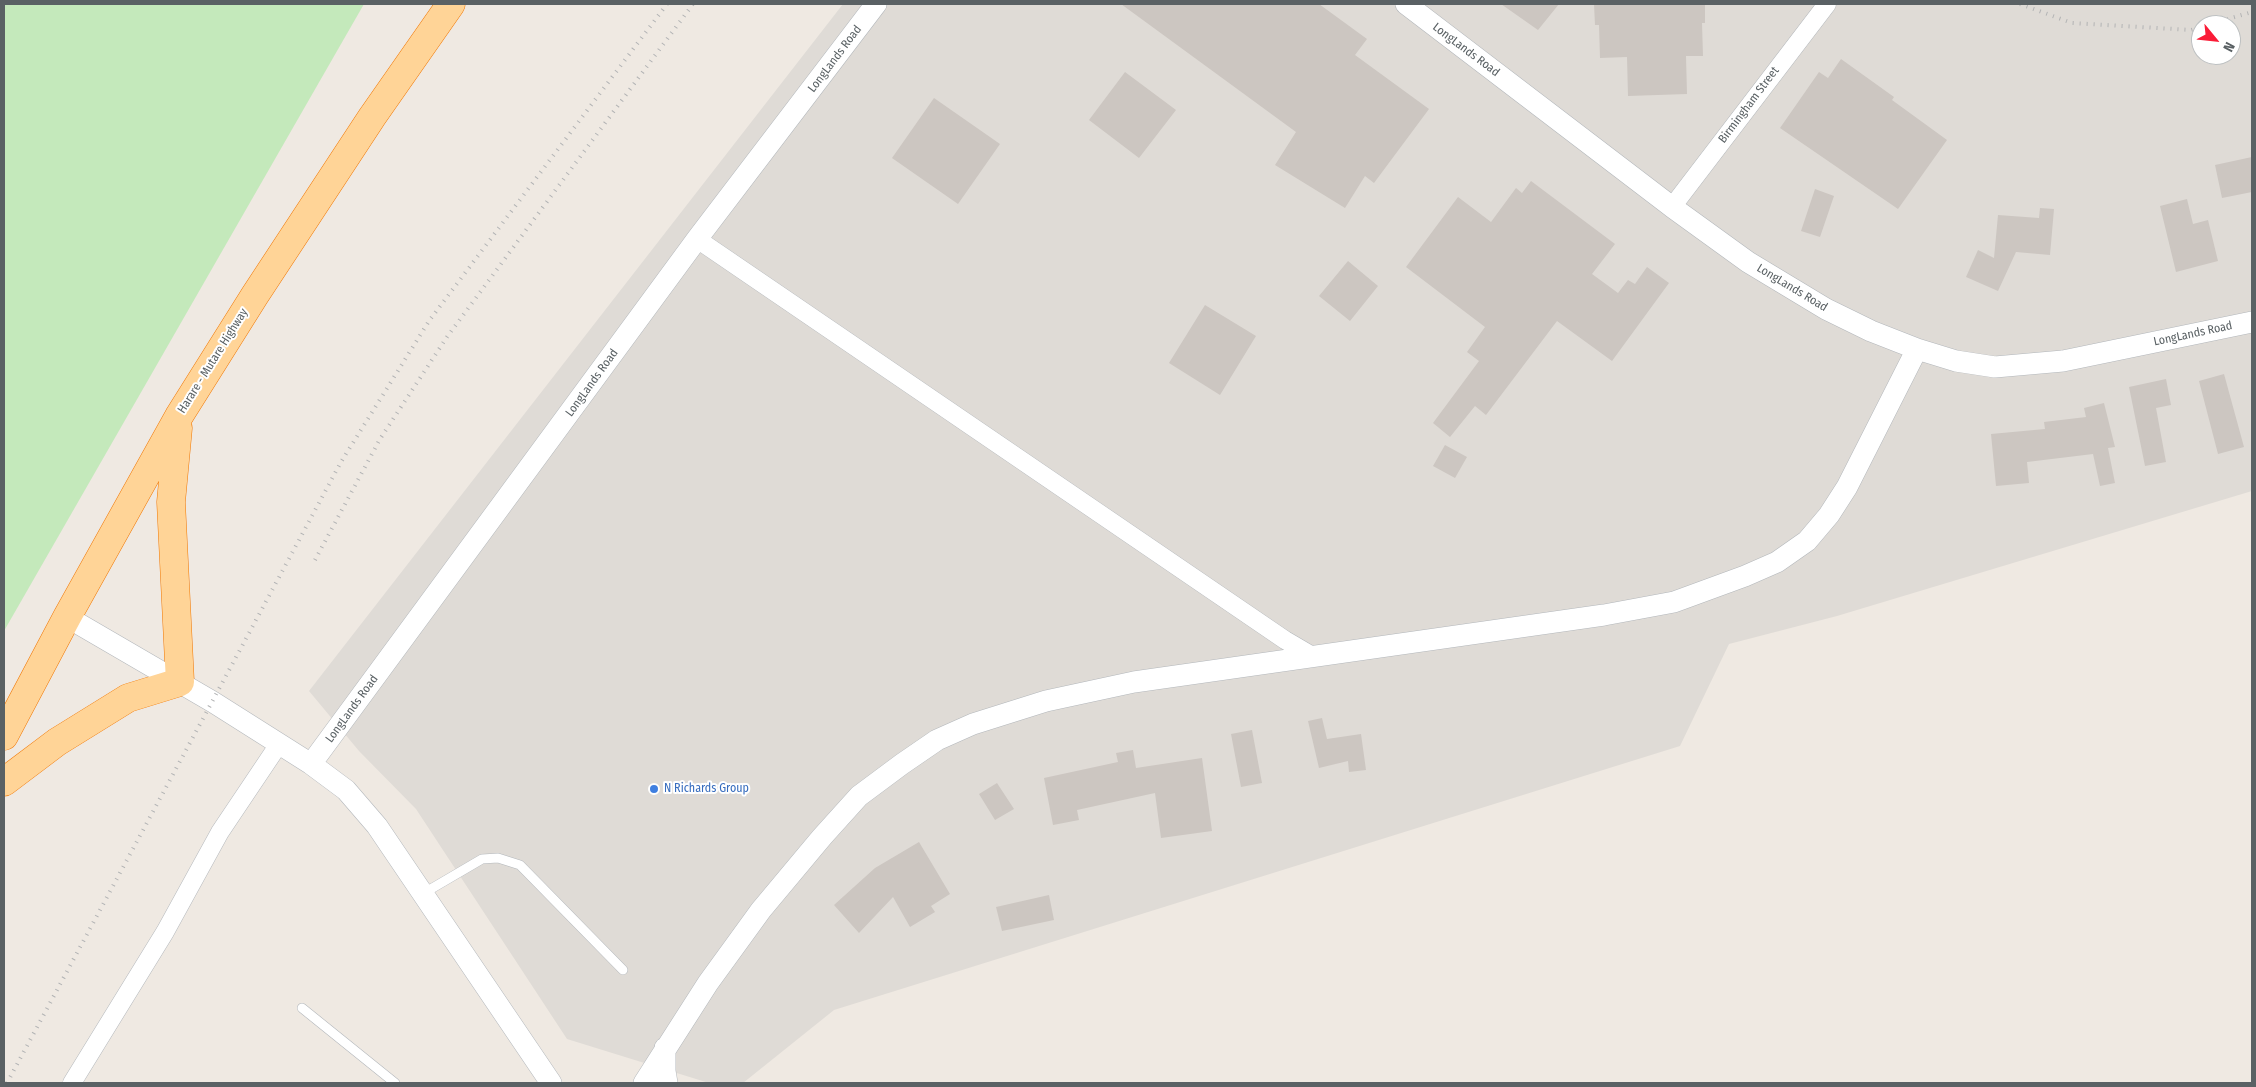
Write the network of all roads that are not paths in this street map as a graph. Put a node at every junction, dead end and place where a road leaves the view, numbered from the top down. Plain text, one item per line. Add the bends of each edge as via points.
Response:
1 (451, 4) edge
2 (876, 4) edge
3 (1406, 4) edge
4 (1827, 4) edge
5 (1672, 207) junction
6 (697, 239) junction
7 (2252, 322) edge
8 (1916, 349) junction
9 (179, 416) junction
10 (67, 616) junction
11 (1314, 657) junction
12 (180, 682) junction
13 (4, 736) edge
14 (278, 744) junction
15 (311, 764) junction
16 (4, 782) edge
17 (423, 894) junction
18 (623, 970) dead end
19 (302, 1008) dead end
20 (665, 1048) junction
21 (547, 1076) edge
22 (72, 1083) edge
23 (395, 1083) edge
24 (564, 1083) edge
25 (644, 1083) edge
26 (667, 1083) edge

1 - 9 highway, Harare - Mutare Highway via 366,125
2 - 6 street, LongLands Road
3 - 5 street, LongLands Road
4 - 5 street, Birmingham Street
5 - 8 street, LongLands Road via 1748,262 1826,309
6 - 11 street
6 - 15 street, LongLands Road
7 - 8 street, LongLands Road via 2063,361 1995,367
8 - 11 street via 1847,487 1829,515 1807,541 1777,562 1674,602 1604,616
9 - 10 highway, Harare - Mutare Highway
9 - 12 highway via 171,502
10 - 12 street
10 - 13 highway, Harare - Mutare Highway
11 - 20 street via 1134,682 1046,701 973,724 937,740 859,796 822,837 761,910
12 - 14 street
12 - 16 highway via 128,698 58,742
14 - 15 street
14 - 22 street via 220,832 165,932
15 - 17 street via 346,790 377,826
17 - 18 lane via 482,858 498,858 520,865
17 - 21 street
19 - 23 lane
20 - 25 street
20 - 26 street
21 - 24 street

